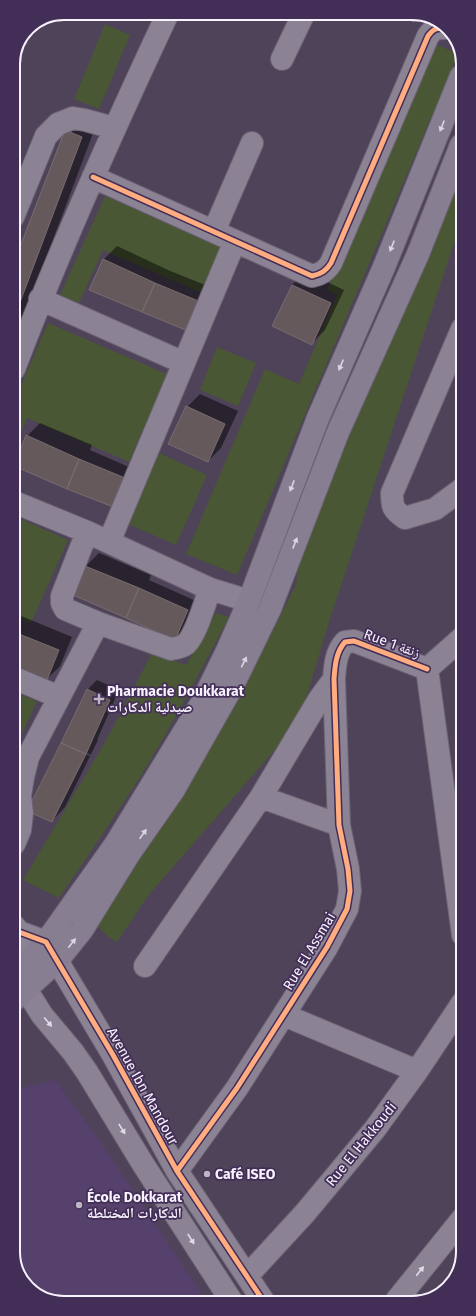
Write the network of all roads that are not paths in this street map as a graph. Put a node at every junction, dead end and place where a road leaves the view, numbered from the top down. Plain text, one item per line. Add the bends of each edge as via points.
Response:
1 (165, 20) edge
2 (301, 20) edge
3 (437, 28) edge
4 (282, 59) dead end
5 (456, 88) edge
6 (114, 128) junction
7 (252, 143) dead end
8 (456, 158) edge
9 (92, 177) junction
10 (20, 200) edge
11 (214, 231) junction
12 (235, 241) junction
13 (40, 299) junction
14 (456, 352) edge
15 (20, 353) edge
16 (184, 363) junction
17 (456, 493) edge
18 (20, 504) edge
19 (87, 532) junction
20 (109, 542) junction
21 (210, 589) junction
22 (248, 601) junction
23 (98, 623) junction
24 (456, 643) edge
25 (427, 669) junction
26 (335, 670) junction
27 (20, 680) edge
28 (59, 696) junction
29 (20, 796) edge
30 (20, 796) edge
31 (262, 797) junction
32 (339, 825) junction
33 (20, 830) edge
34 (456, 889) edge
35 (20, 931) edge
36 (46, 942) junction
37 (58, 960) junction
38 (145, 966) dead end
39 (20, 981) edge
40 (20, 983) edge
41 (20, 987) edge
42 (456, 1011) edge
43 (284, 1015) junction
44 (417, 1071) junction
45 (177, 1171) junction
46 (456, 1227) edge
47 (246, 1276) junction
48 (228, 1296) edge
49 (260, 1296) edge
50 (400, 1296) edge

1 - 6 street
2 - 4 street
3 - 12 street via 428,36 327,269 312,276
5 -> 22 main road via 387,259 318,418
6 - 9 street
6 - 10 street via 73,118 58,124 46,136
7 - 11 street
37 -> 8 main road via 82,930 129,854 173,791 238,674 270,609 338,432 418,254
9 - 11 street
9 - 13 street
11 - 12 street
12 - 16 street
13 - 15 street
13 - 16 street
14 - 17 street via 392,492 392,502 396,512 405,518 435,509
16 - 20 street
18 - 19 street
19 - 20 street
19 - 23 street via 62,596 62,603 66,609
20 - 21 street
21 - 22 street
21 - 23 street via 191,637 179,648 171,649
22 - 36 main road via 227,652 201,704 116,845
23 - 28 street
24 - 25 street
25 - 26 street, Rue 1 زنقة via 354,642 345,642 340,647
25 - 34 street
26 - 31 street
26 - 32 street, Rue El Assmai
27 - 28 street
28 - 29 street via 28,757
30 - 33 street
31 - 32 street
31 - 38 street
32 - 43 street, Rue El Assmai via 348,869 350,891 347,909 327,947
35 - 36 street
36 - 37 street, Avenue Ibn Mandour
36 - 39 main road
37 - 40 main road
37 - 45 street, Avenue Ibn Mandour
41 -> 48 street via 87,1072
42 - 44 street, Rue El Hakkoudi
43 - 44 street
43 - 45 street, Rue El Assmai via 237,1088
44 - 47 street, Rue El Hakkoudi via 376,1129 305,1213
45 - 47 street, Avenue Ibn Mandour
50 -> 46 street
47 - 49 street, Avenue Ibn Mandour

